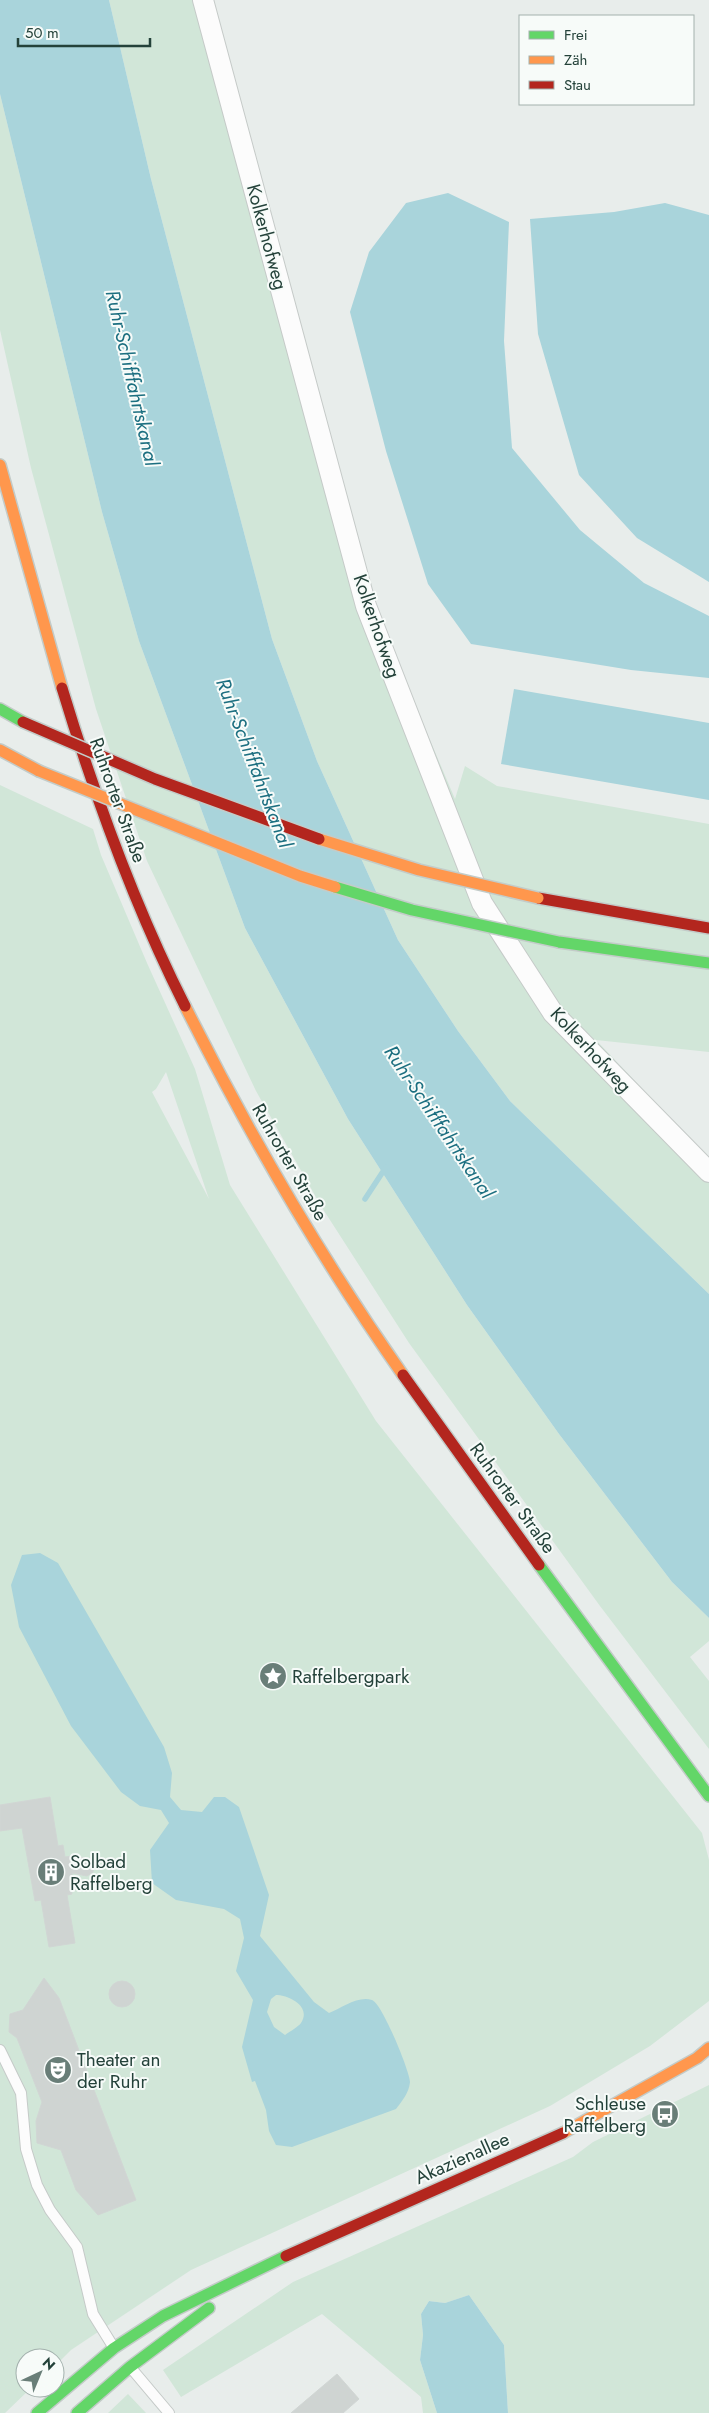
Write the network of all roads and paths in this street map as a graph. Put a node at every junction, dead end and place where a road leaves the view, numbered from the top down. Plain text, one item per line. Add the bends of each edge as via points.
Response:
1 (203, 0) edge
2 (0, 465) edge
3 (0, 709) edge
4 (0, 750) edge
5 (0, 760) edge
6 (38, 771) junction
7 (709, 928) edge
8 (709, 963) edge
9 (709, 1172) edge
10 (709, 1796) edge
11 (709, 2036) edge
12 (709, 2048) edge
13 (0, 2050) edge
14 (709, 2054) edge
15 (697, 2058) junction
16 (236, 2281) junction
17 (122, 2357) junction
18 (37, 2413) edge
19 (77, 2413) edge
20 (169, 2413) edge

1 - 9 street, Kolkerhofweg via 366,606 482,903 553,1013
2 - 10 main road, Ruhrorter Straße via 81,753 116,848 161,956 256,1143 353,1302 413,1389
3 - 7 main road, bridge via 109,761 205,800 381,860 538,898
4 - 6 main road
5 - 6 main road
6 - 8 main road, bridge via 300,876 412,910 559,942
11 - 15 main road
12 - 15 main road, Akazienallee
13 - 17 lane via 21,2093 26,2149 37,2185 50,2210 77,2247 93,2314
14 - 15 main road, Akazienallee
15 - 16 main road, Akazienallee via 567,2131 297,2250
16 - 17 main road, Akazienallee via 202,2315
16 - 17 main road, Akazienallee via 163,2316
17 - 18 main road, Akazienallee via 83,2372
17 - 19 main road, Akazienallee
17 - 20 lane

